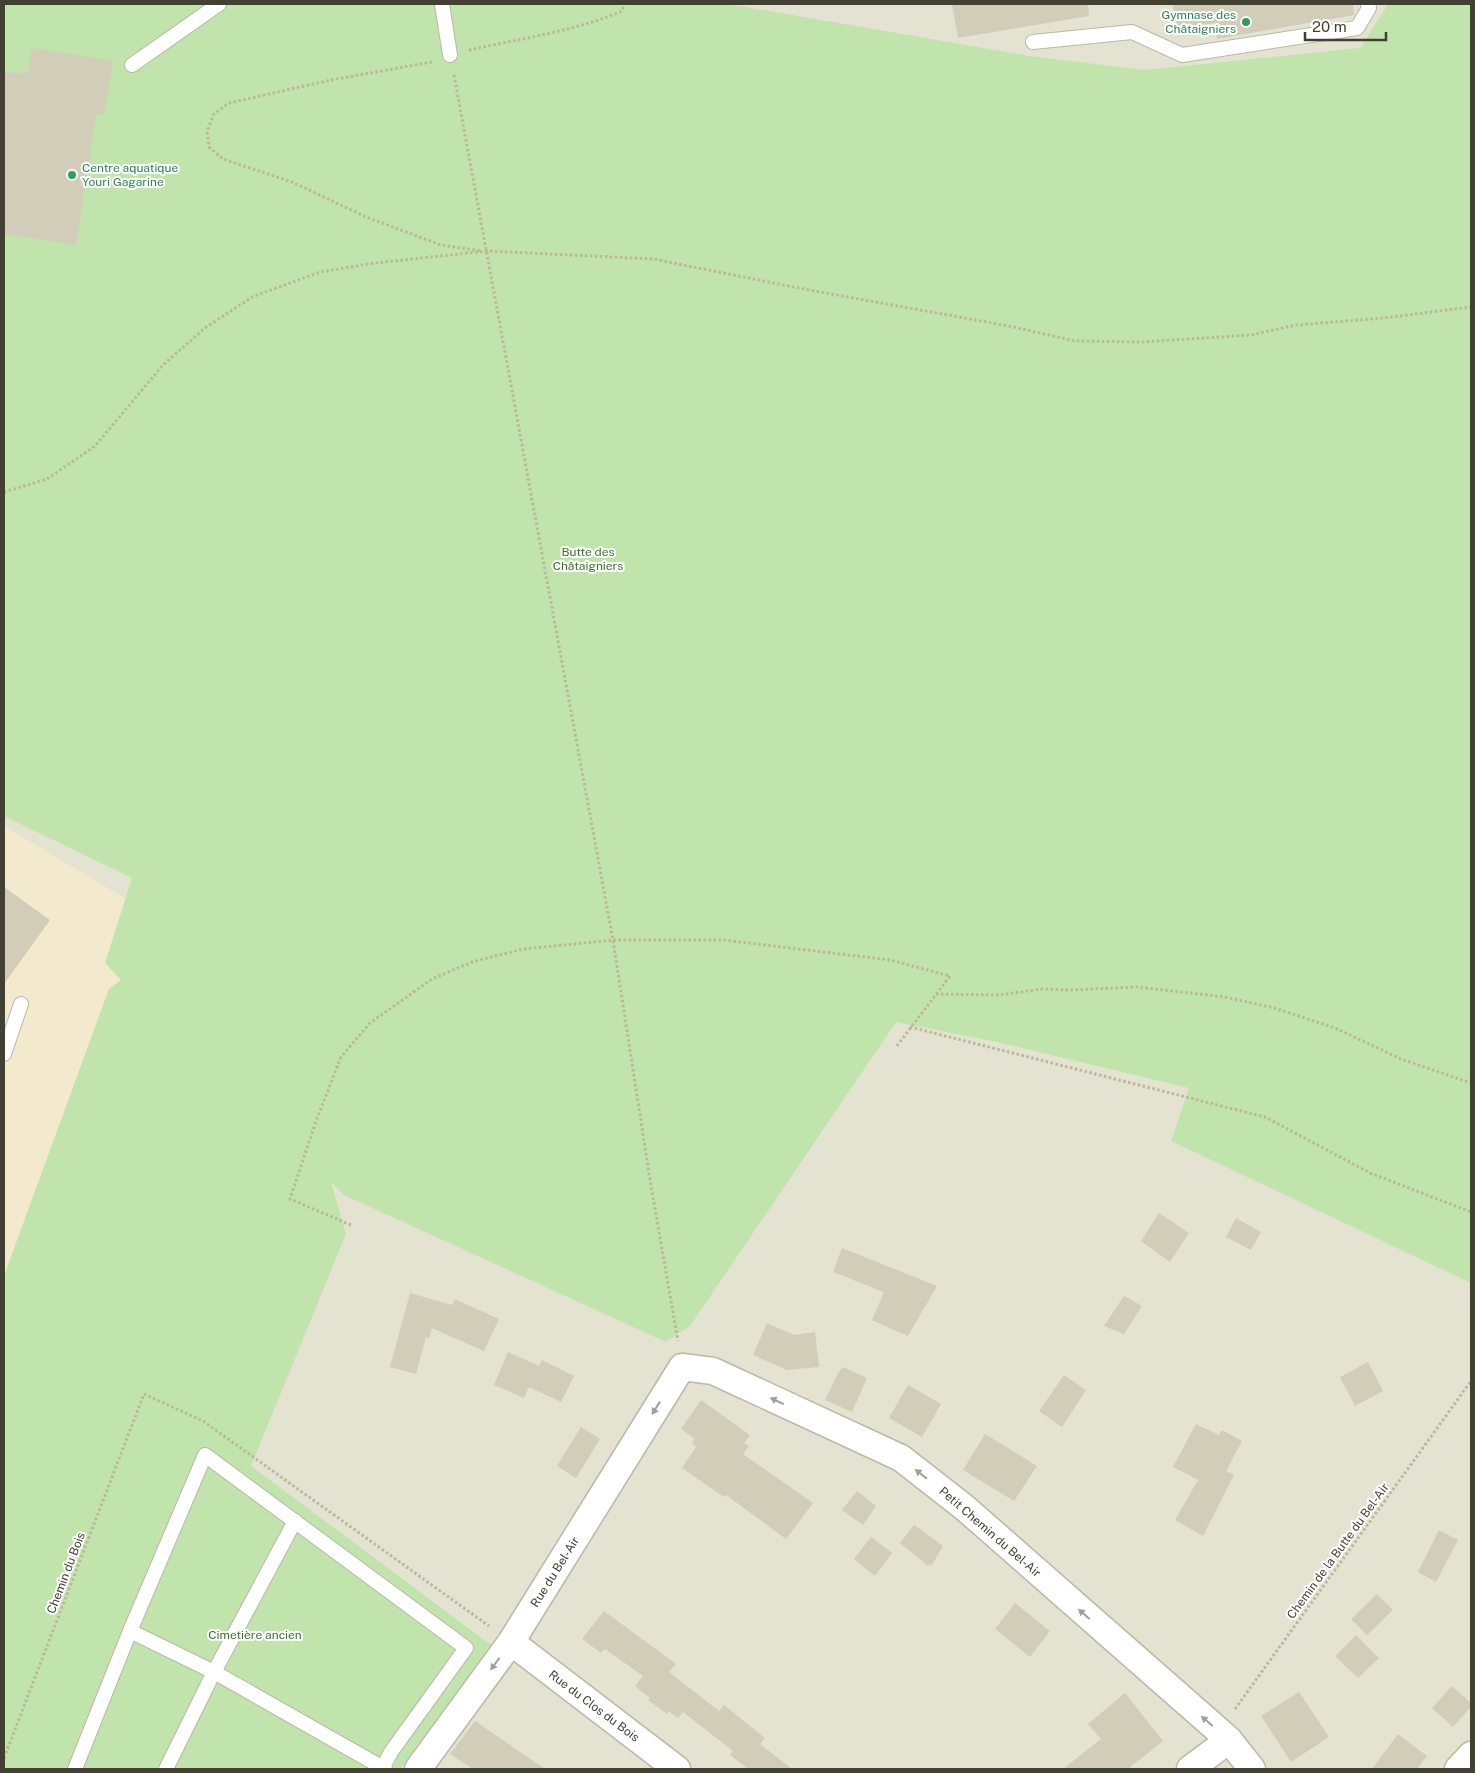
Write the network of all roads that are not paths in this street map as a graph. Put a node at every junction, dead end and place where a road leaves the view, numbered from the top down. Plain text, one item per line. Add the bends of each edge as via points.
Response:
1 (219, 4) edge
2 (442, 4) edge
3 (1368, 4) edge
4 (1033, 42) dead end
5 (450, 54) road end
6 (132, 65) dead end
7 (21, 1004) dead end
8 (4, 1054) edge
9 (682, 1367) joint
10 (295, 1521) junction
11 (130, 1631) junction
12 (511, 1642) junction
13 (214, 1672) junction
14 (1224, 1736) junction
15 (1471, 1755) edge
16 (75, 1769) edge
17 (166, 1769) edge
18 (383, 1769) edge
19 (418, 1769) edge
20 (677, 1769) edge
21 (1190, 1769) edge
22 (1252, 1769) edge
23 (1458, 1769) edge

1 - 6 lane
2 - 5 lane
3 - 4 lane via 1369,8 1357,28 1182,55 1132,32
7 - 8 lane
9 -> 12 street, Rue du Bel-Air
14 -> 9 street, Petit Chemin du Bel-Air via 965,1508 901,1458 713,1371
10 - 11 lane via 205,1455
10 - 13 lane
10 - 18 lane via 466,1648 391,1752
11 - 13 lane
11 - 16 lane
12 -> 19 street, Rue du Bel-Air
12 - 20 street, Rue du Clos du Bois
13 - 17 lane
13 - 18 lane
14 - 21 street
14 - 22 street, Petit Chemin du Bel-Air
15 - 23 street

